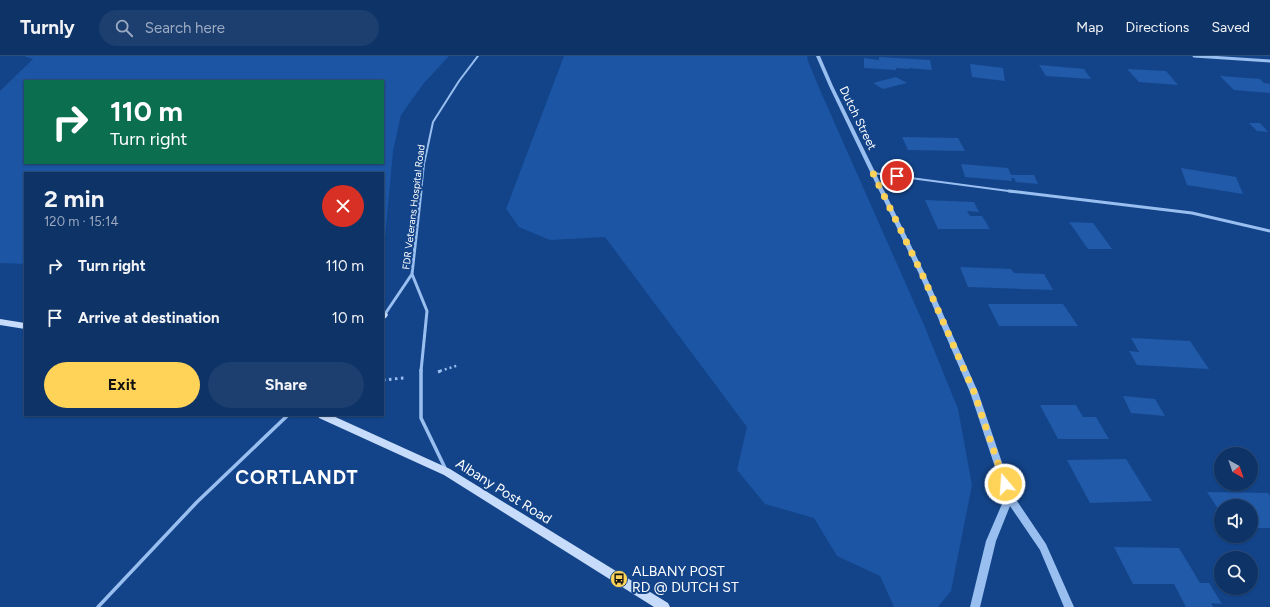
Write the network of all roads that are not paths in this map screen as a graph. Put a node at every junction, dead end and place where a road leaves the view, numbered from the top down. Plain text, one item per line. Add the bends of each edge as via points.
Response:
1 (478, 56) edge
2 (818, 56) edge
3 (1194, 56) edge
4 (1270, 61) edge
5 (873, 173) junction
6 (1270, 231) edge
7 (412, 274) junction
8 (384, 316) edge
9 (0, 322) edge
10 (24, 326) edge
11 (287, 416) edge
12 (324, 416) edge
13 (447, 472) junction
14 (1009, 497) junction
15 (98, 607) edge
16 (664, 607) edge
17 (975, 607) edge
18 (1070, 607) edge

1 - 7 lane, FDR Veterans Hospital Road via 432,122 424,164
2 - 5 street, Dutch Street
3 - 4 street
5 - 6 lane via 1024,194 1188,212
5 - 14 street, Dutch Street via 923,276 974,392
7 - 8 lane, FDR Veterans Hospital Road
7 - 13 lane via 427,310 420,376 422,418
9 - 10 main road
11 - 15 lane via 197,502
12 - 13 main road, Albany Post Road
13 - 16 main road, Albany Post Road
14 - 17 street via 991,541
14 - 18 street, Dutch Street via 1043,546

